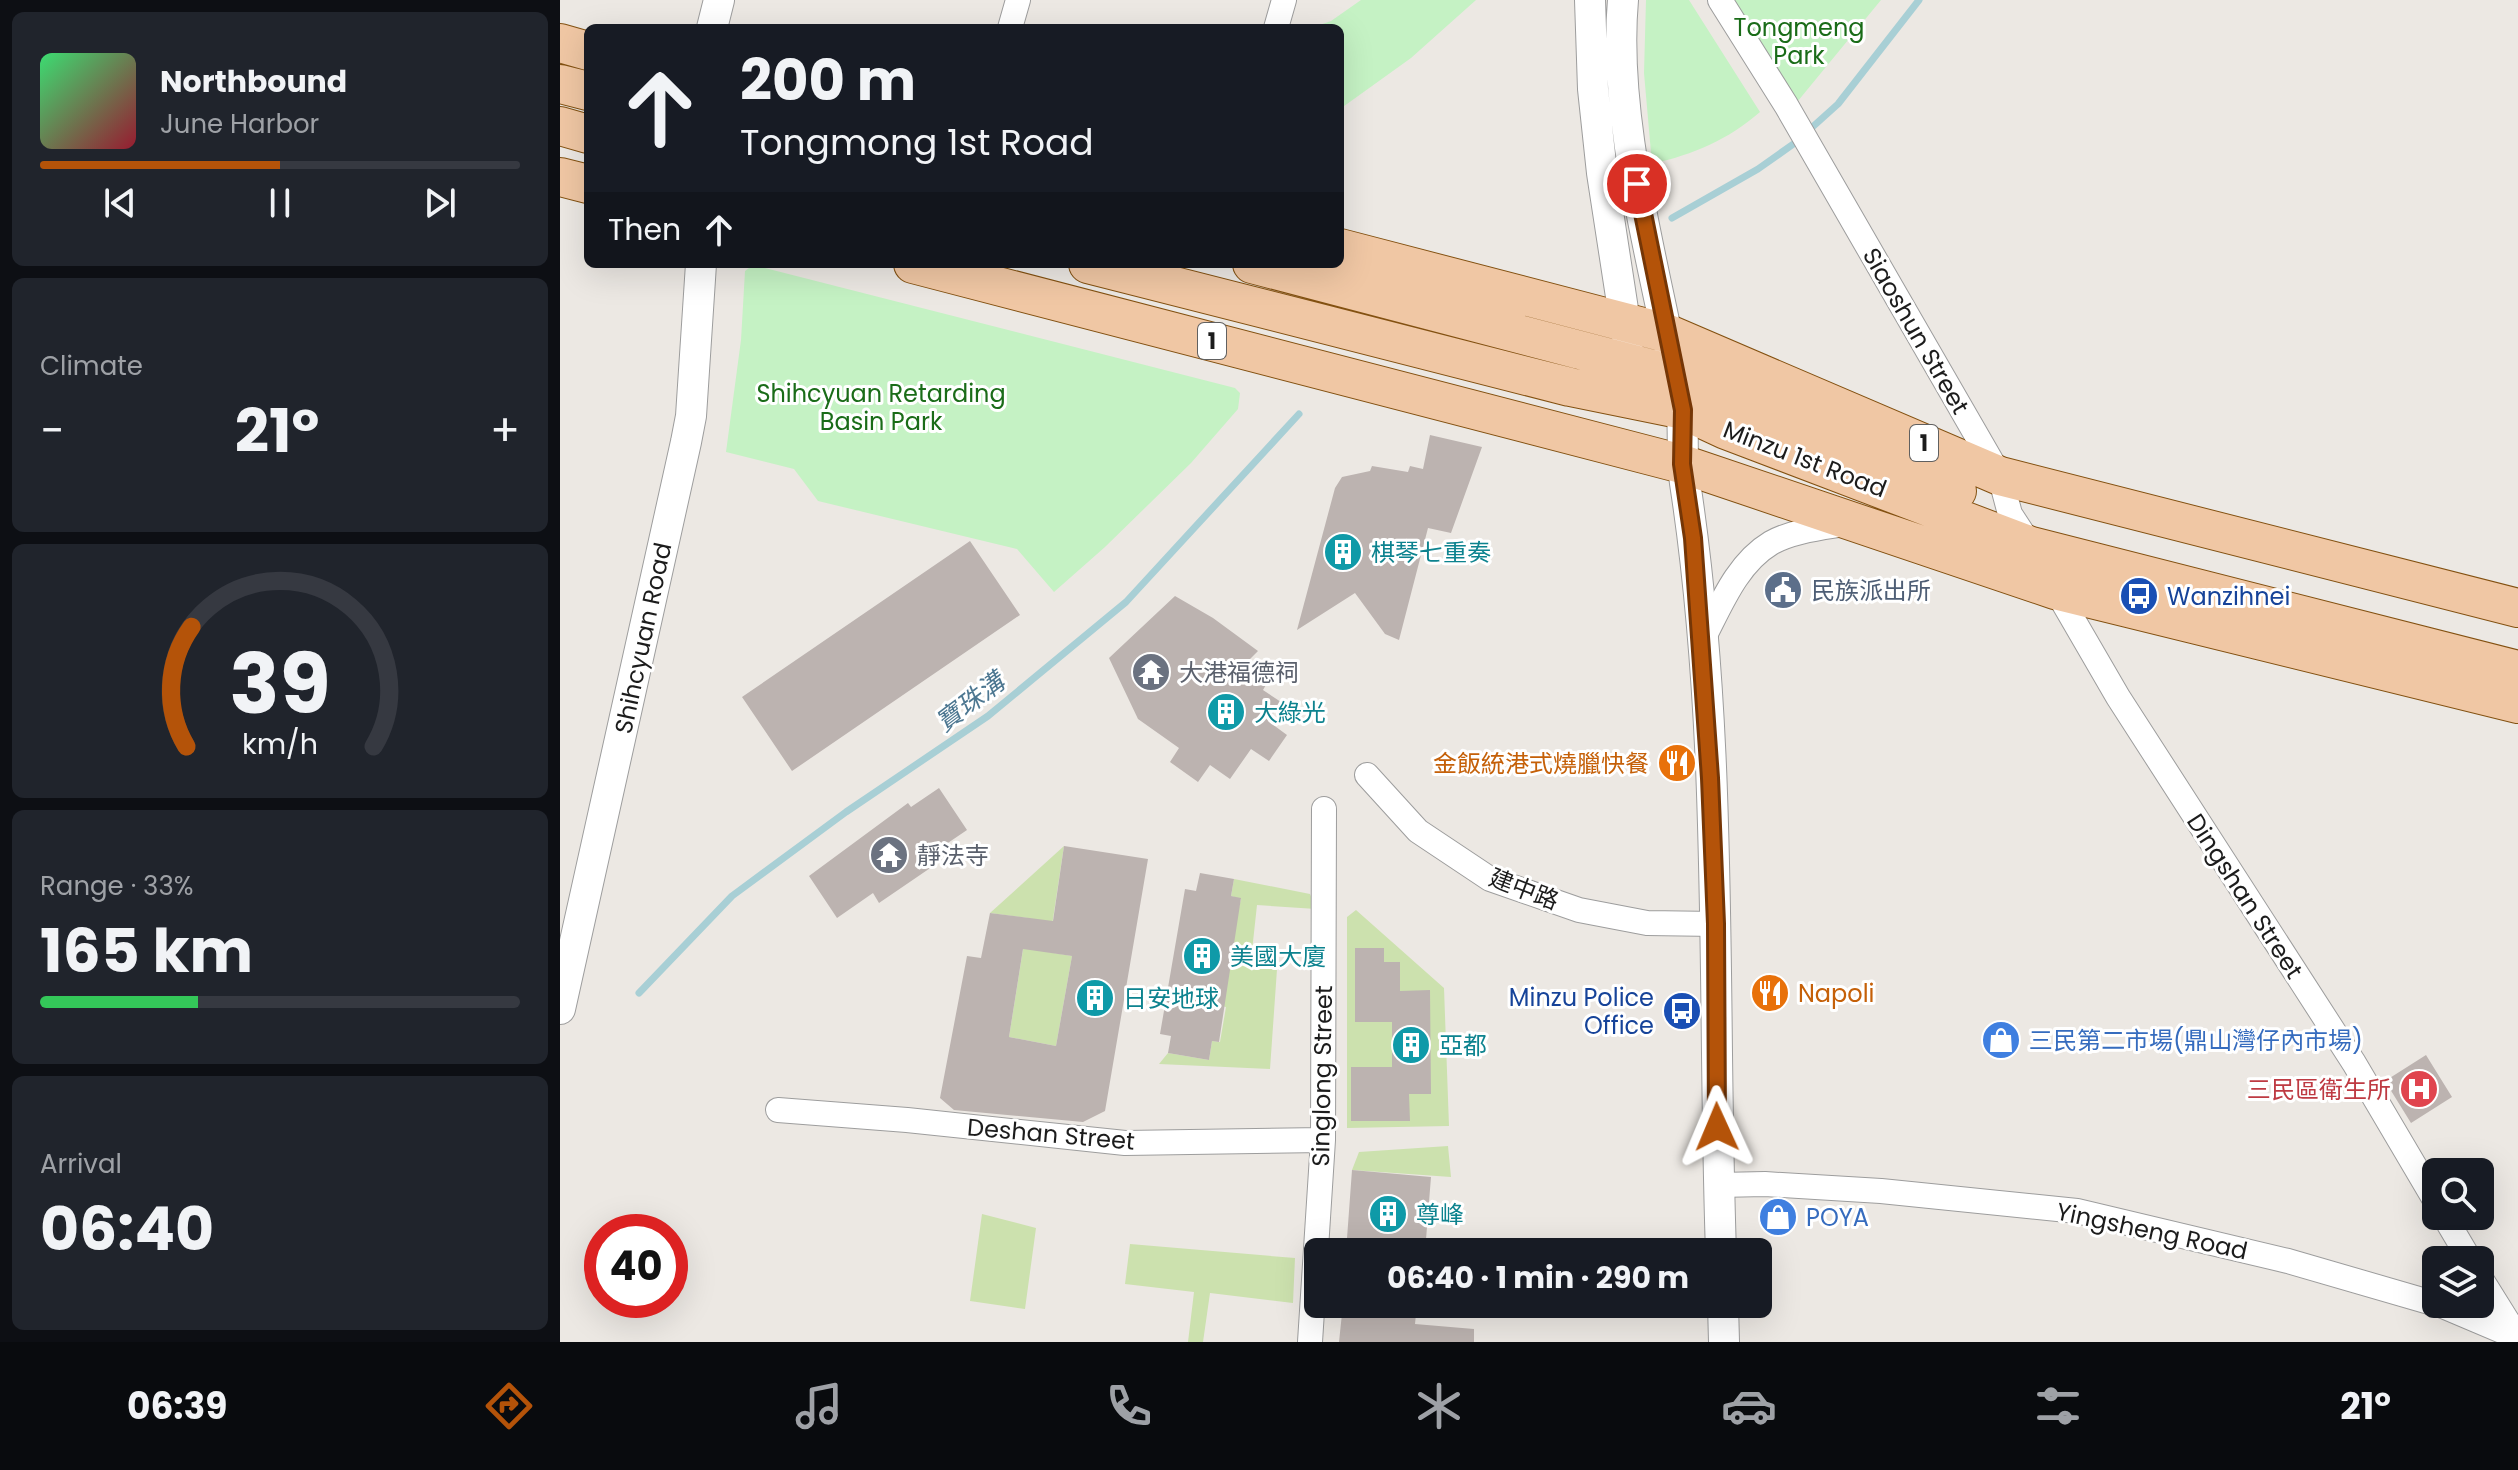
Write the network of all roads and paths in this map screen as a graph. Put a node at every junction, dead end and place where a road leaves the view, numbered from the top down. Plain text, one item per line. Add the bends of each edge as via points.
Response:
1 (719, 0) edge
2 (1018, 0) edge
3 (1284, 0) edge
4 (1590, 0) edge
5 (1623, 0) edge
6 (1720, 0) edge
7 (713, 24) edge
8 (1011, 24) edge
9 (1277, 24) edge
10 (560, 43) edge
11 (584, 50) edge
12 (560, 84) edge
13 (584, 90) edge
14 (560, 126) edge
15 (584, 133) edge
16 (560, 177) edge
17 (584, 183) edge
18 (1344, 249) edge
19 (701, 268) edge
20 (928, 268) edge
21 (1104, 268) edge
22 (1268, 268) edge
23 (1624, 322) junction
24 (1666, 333) junction
25 (1633, 362) junction
26 (1679, 392) junction
27 (1644, 401) junction
28 (1682, 464) junction
29 (2000, 476) junction
30 (2010, 514) junction
31 (1851, 523) junction
32 (2031, 546) junction
33 (2055, 590) junction
34 (2518, 608) edge
35 (1702, 641) junction
36 (2518, 646) edge
37 (2518, 670) edge
38 (2518, 704) edge
39 (1367, 775) dead end
40 (1324, 809) dead end
41 (1716, 924) junction
42 (560, 1009) edge
43 (778, 1110) dead end
44 (1323, 1140) junction
45 (2422, 1178) edge
46 (1719, 1185) junction
47 (1721, 1238) edge
48 (2422, 1300) edge
49 (2494, 1302) edge
50 (1723, 1318) edge
51 (2468, 1318) edge
52 (2515, 1339) edge
53 (1310, 1342) edge
54 (1724, 1342) edge

1 - 7 street
2 - 8 street
3 - 9 street
4 - 23 street via 1593,89
5 - 24 street via 1623,79
6 - 29 street, Siaoshun Street
10 - 11 main road
12 - 13 main road
14 - 15 main road
16 - 17 main road
18 - 23 main road, 1
19 - 42 street, Shihcyuan Road via 691,416
20 - 28 main road, Minzu 1st Road / 1
21 - 27 main road, Minzu 1st Road / 1 via 1570,387
22 - 25 main road, Minzu 1st Road / 1
23 - 24 main road, 1
23 - 25 street
24 - 26 street
24 - 29 main road, 1
25 - 26 main road, Minzu 1st Road / 1
25 - 27 street
26 - 27 main road, Minzu 1st Road / 1
26 - 28 street
26 - 30 main road, Minzu 1st Road / 1 via 1758,407
26 - 32 main road, Minzu 1st Road / 1 via 1726,430
27 - 28 street
28 - 31 main road, Minzu 1st Road / 1
28 - 35 street
29 - 30 street, Siaoshun Street
29 - 34 main road, 1
30 - 32 street
30 - 36 main road, Minzu 1st Road / 1
31 - 33 main road, Minzu 1st Road / 1
31 - 35 street, Minzu 1st Road via 1771,543 1740,572
32 - 33 street
32 - 37 main road, Minzu 1st Road / 1
33 - 38 main road, Minzu 1st Road / 1
33 - 45 street, Dingshan Street
35 - 41 street
39 - 41 street, 建中路 via 1418,831 1490,879 1579,910 1647,923
40 - 44 street, Singlong Street
41 - 46 street
43 - 44 street, Deshan Street via 1125,1143
44 - 53 street, Singlong Street
46 - 47 street
46 - 48 street, Yingsheng Road via 1881,1191 2077,1211 2288,1261
49 - 52 street
50 - 54 street
51 - 52 street, Yingsheng Road

